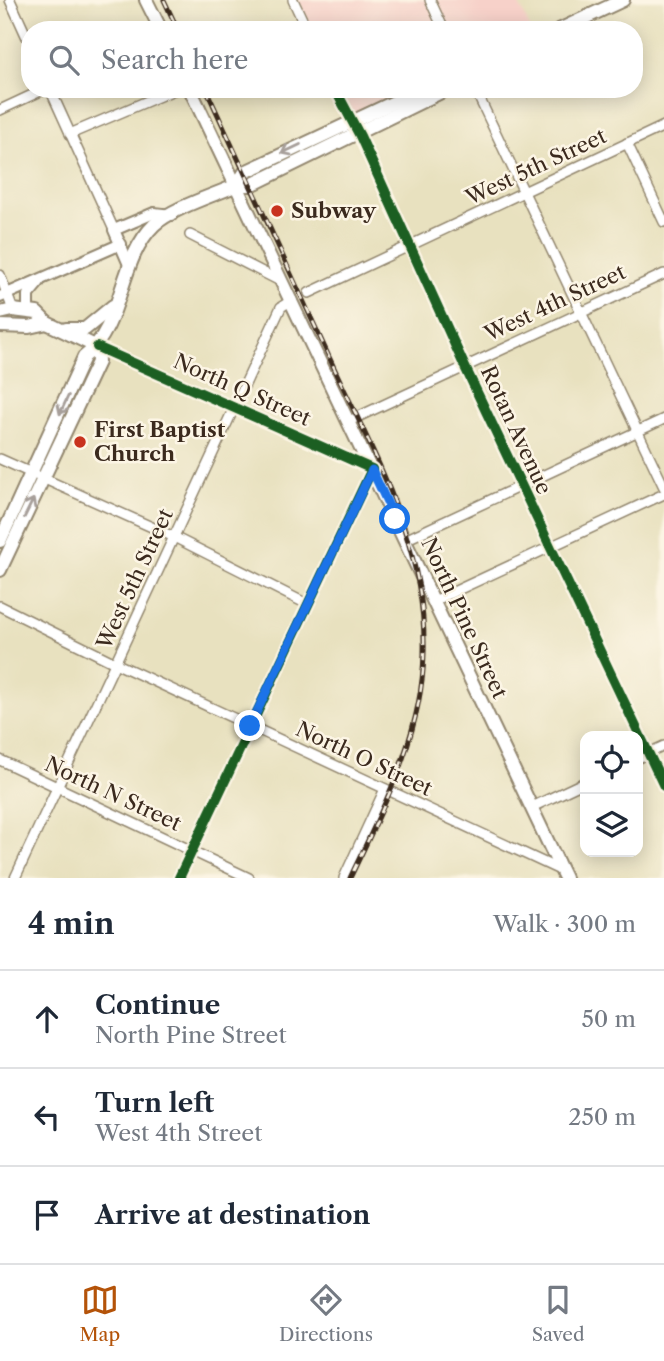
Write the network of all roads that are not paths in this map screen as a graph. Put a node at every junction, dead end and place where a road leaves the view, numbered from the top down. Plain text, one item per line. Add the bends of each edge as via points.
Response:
1 (10, 0) edge
2 (145, 0) edge
3 (154, 0) edge
4 (293, 0) edge
5 (430, 0) edge
6 (623, 0) edge
7 (154, 21) edge
8 (164, 21) edge
9 (303, 21) edge
10 (440, 21) edge
11 (578, 21) edge
12 (21, 24) edge
13 (26, 98) edge
14 (54, 98) edge
15 (155, 98) edge
16 (194, 98) edge
17 (340, 98) edge
18 (406, 98) edge
19 (425, 98) edge
20 (479, 98) edge
21 (0, 110) edge
22 (355, 126) junction
23 (664, 126) edge
24 (70, 134) junction
25 (627, 143) junction
26 (237, 185) junction
27 (524, 191) junction
28 (172, 215) junction
29 (664, 222) edge
30 (114, 230) junction
31 (190, 235) dead end
32 (121, 244) junction
33 (412, 246) junction
34 (130, 267) junction
35 (664, 274) edge
36 (0, 275) edge
37 (39, 282) junction
38 (283, 282) junction
39 (309, 293) dead end
40 (4, 295) edge
41 (292, 300) junction
42 (116, 303) junction
43 (6, 311) edge
44 (28, 312) junction
45 (582, 312) junction
46 (0, 318) edge
47 (53, 325) junction
48 (0, 326) edge
49 (97, 347) junction
50 (465, 367) junction
51 (234, 407) junction
52 (664, 419) edge
53 (349, 421) junction
54 (638, 432) junction
55 (0, 459) edge
56 (372, 470) junction
57 (38, 477) junction
58 (522, 486) junction
59 (664, 487) edge
60 (664, 494) edge
61 (174, 537) junction
62 (405, 540) junction
63 (0, 541) edge
64 (551, 547) junction
65 (0, 570) edge
66 (434, 601) junction
67 (307, 604) junction
68 (0, 606) edge
69 (115, 663) junction
70 (250, 726) junction
71 (664, 746) edge
72 (648, 753) junction
73 (643, 756) edge
74 (0, 760) edge
75 (580, 784) edge
76 (664, 786) edge
77 (57, 788) junction
78 (385, 789) junction
79 (532, 807) junction
80 (191, 851) junction
81 (564, 875) edge
82 (15, 878) edge
83 (179, 878) edge
84 (249, 878) edge
85 (344, 878) edge

1 - 12 street
2 - 7 main road
3 - 8 main road
4 - 9 street
5 - 10 street
6 - 11 main road
13 - 21 street
14 - 24 street
15 - 24 street
16 - 26 main road, North Pine Street
17 - 22 street, Rotan Avenue
18 - 22 main road
19 - 22 main road
20 - 27 street
22 - 26 main road via 251,185
22 - 33 street, Rotan Avenue
23 - 25 street, West 5th Street
24 - 30 street
25 - 27 street, West 5th Street
25 - 29 street
26 - 28 main road
26 - 38 main road, North Pine Street
27 - 33 street, West 5th Street
27 - 45 street
28 - 30 street via 154,213
28 - 34 main road via 155,224
30 - 32 street
31 - 38 street
32 - 34 street
32 - 37 street
33 - 39 street, West 5th Street
33 - 50 street, Rotan Avenue
34 - 42 main road
35 - 45 street, West 4th Street
36 - 40 street
37 - 40 street
37 - 44 street via 28,295
38 - 41 main road, North Pine Street
40 - 43 street
41 - 51 street, West 5th Street via 281,307
41 - 53 main road, North Pine Street
42 - 47 main road via 85,329
42 - 49 main road
43 - 44 main road
43 - 46 main road via 8,316
44 - 47 main road
45 - 50 street, West 4th Street
45 - 54 street
47 - 48 main road
47 - 49 main road
49 - 51 street, North Q Street
49 - 57 main road via 84,357
50 - 53 street, West 4th Street
50 - 58 street, Rotan Avenue
51 - 56 street, North Q Street
51 - 61 street, West 5th Street
52 - 54 street
53 - 56 main road, North Pine Street
54 - 58 street
54 - 59 street
55 - 57 street
56 - 62 main road, North Pine Street
56 - 67 street
57 - 61 street
57 - 63 main road
65 -> 57 main road
58 - 62 street
58 - 64 street, Rotan Avenue
60 - 64 street
61 - 67 street
61 - 69 street, West 5th Street
62 - 66 main road, North Pine Street
64 - 66 street
64 - 72 street, Rotan Avenue
66 - 79 main road, North Pine Street
67 - 70 street
68 - 69 street, North O Street
69 - 70 street, North O Street
69 - 77 street, West 5th Street
70 - 78 street, North O Street
70 - 80 street
71 - 72 street
72 - 73 street
72 - 76 street, Rotan Avenue
74 - 77 street, North N Street
75 - 79 street
77 - 80 street, North N Street
77 - 82 street, West 5th Street
78 - 81 street, North O Street
78 - 85 street
79 - 81 main road, North Pine Street
80 - 83 street
80 - 84 street, North N Street

